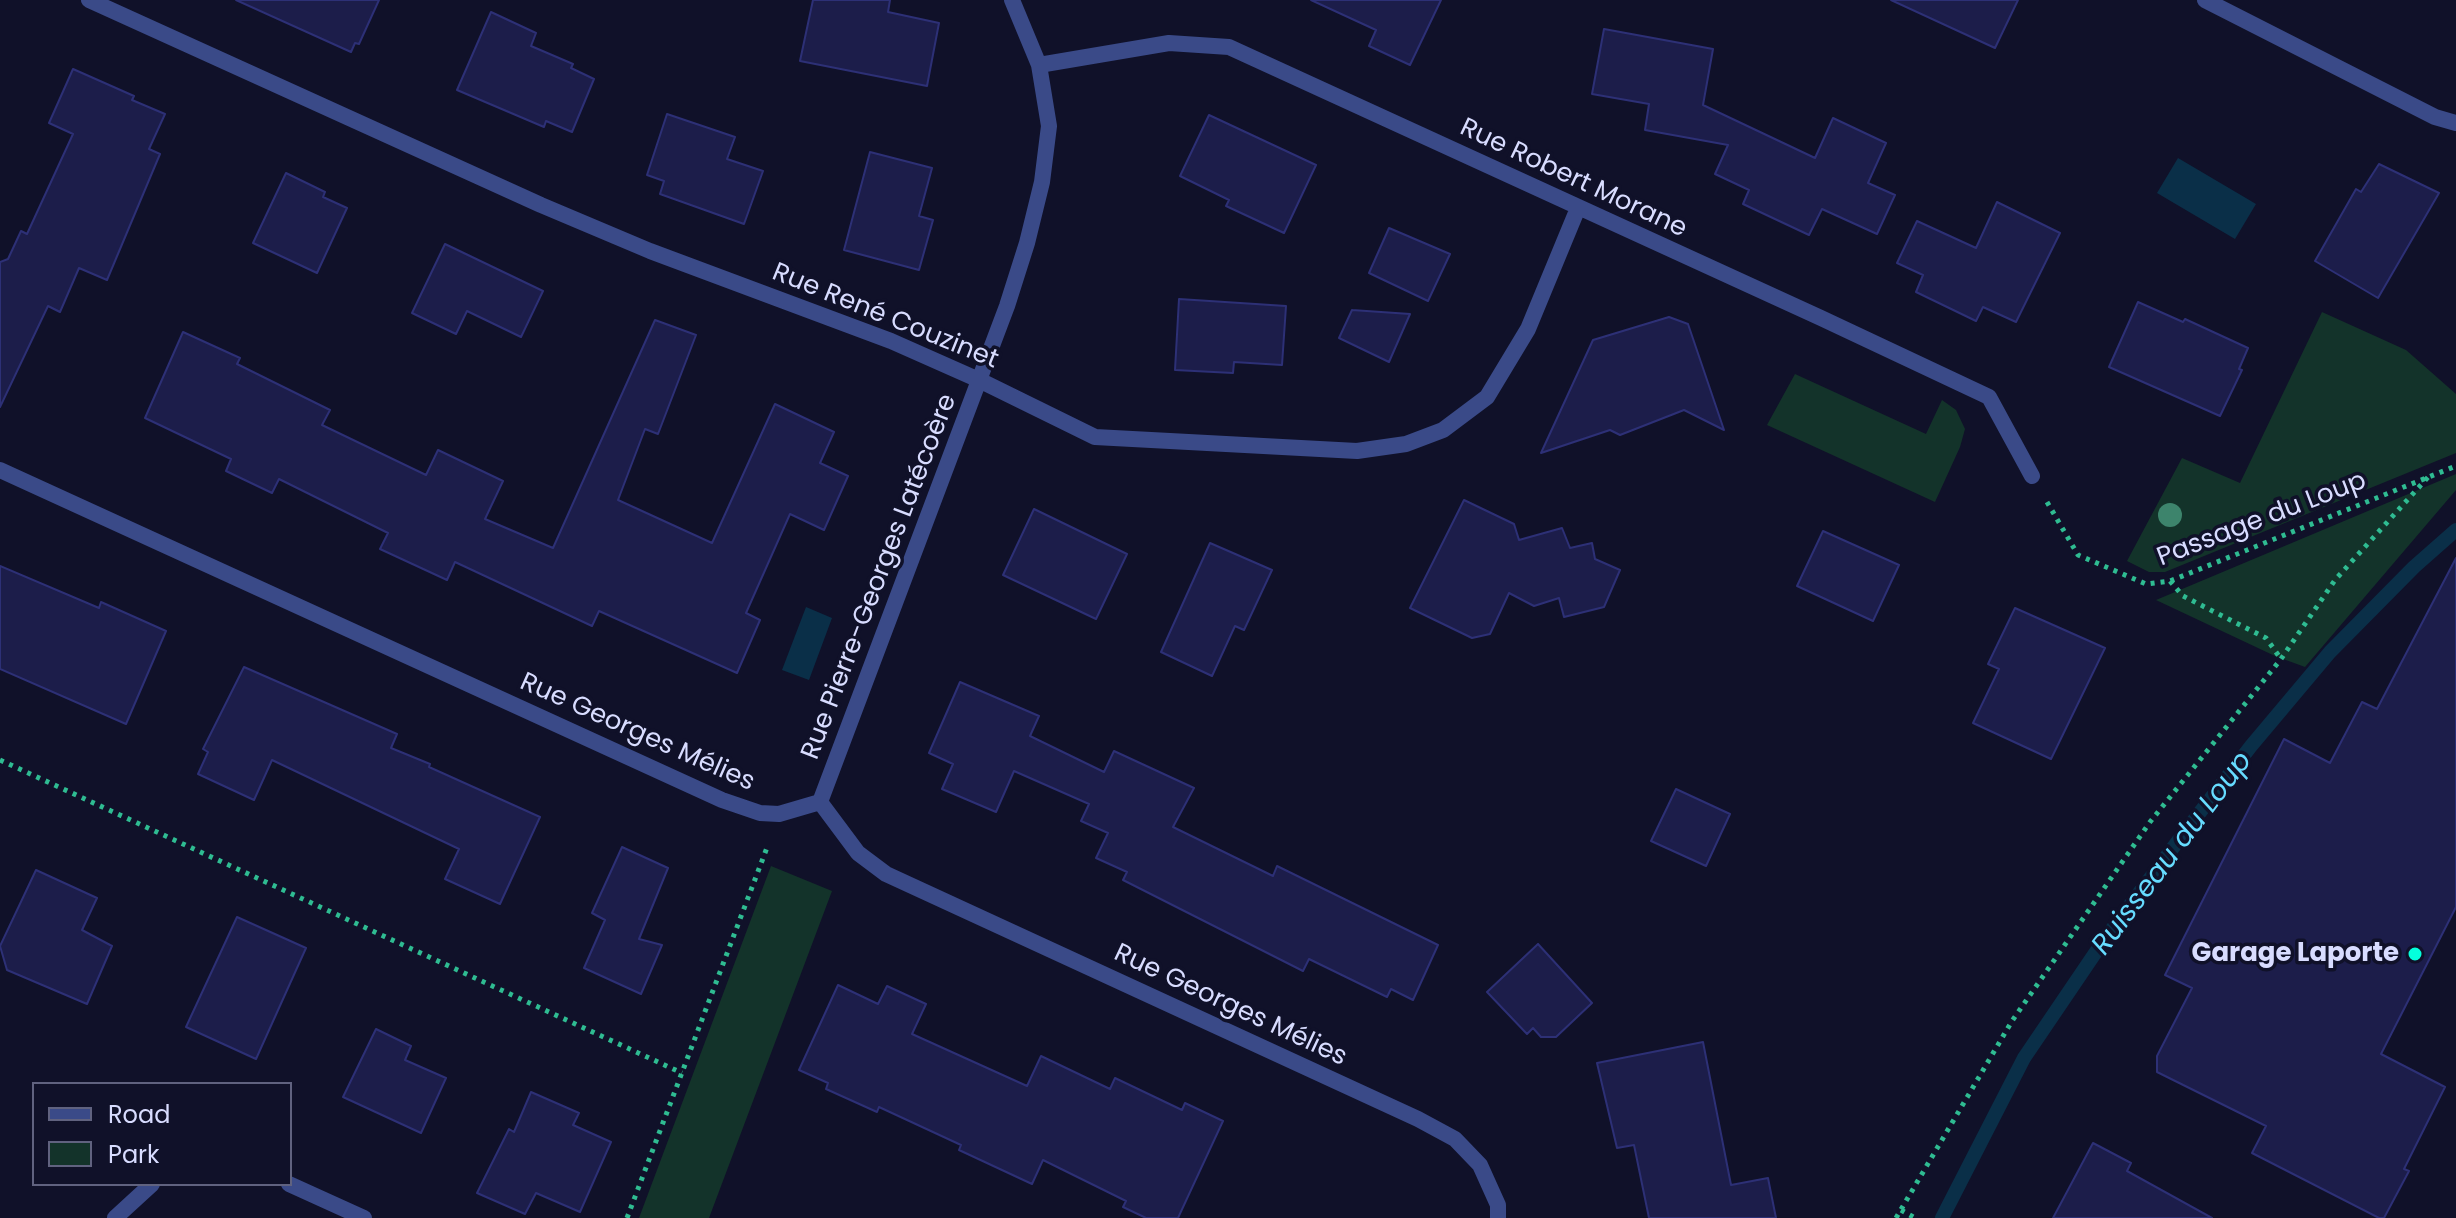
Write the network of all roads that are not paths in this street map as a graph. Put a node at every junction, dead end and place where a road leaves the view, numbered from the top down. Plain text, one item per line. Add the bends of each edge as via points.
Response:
1 (89, 0) edge
2 (1012, 0) edge
3 (2205, 0) edge
4 (1039, 65) junction
5 (2456, 123) edge
6 (1578, 208) junction
7 (979, 380) junction
8 (0, 470) edge
9 (2032, 476) road end
10 (820, 802) junction
11 (292, 1185) edge
12 (150, 1186) edge
13 (115, 1218) edge
14 (364, 1218) edge
15 (1498, 1218) edge

1 - 7 street, Rue René Couzinet via 609,234
2 - 4 street, Rue Pierre-Georges Latécoère
3 - 5 street
4 - 6 street, Rue Robert Morane via 1169,43 1229,47
4 - 7 street, Rue Pierre-Georges Latécoère via 1049,126 1042,182 1007,306
6 - 7 street, Rue René Couzinet via 1528,329 1487,397 1443,430 1406,444 1357,451 1095,437
6 - 9 street, Rue Robert Morane via 1989,397
7 - 10 street, Rue Pierre-Georges Latécoère
8 - 10 street, Rue Georges Mélies via 722,800 779,814
10 - 15 street, Rue Georges Mélies via 858,853 886,874 1455,1139 1480,1165 1498,1205
11 - 14 street
12 - 13 street

